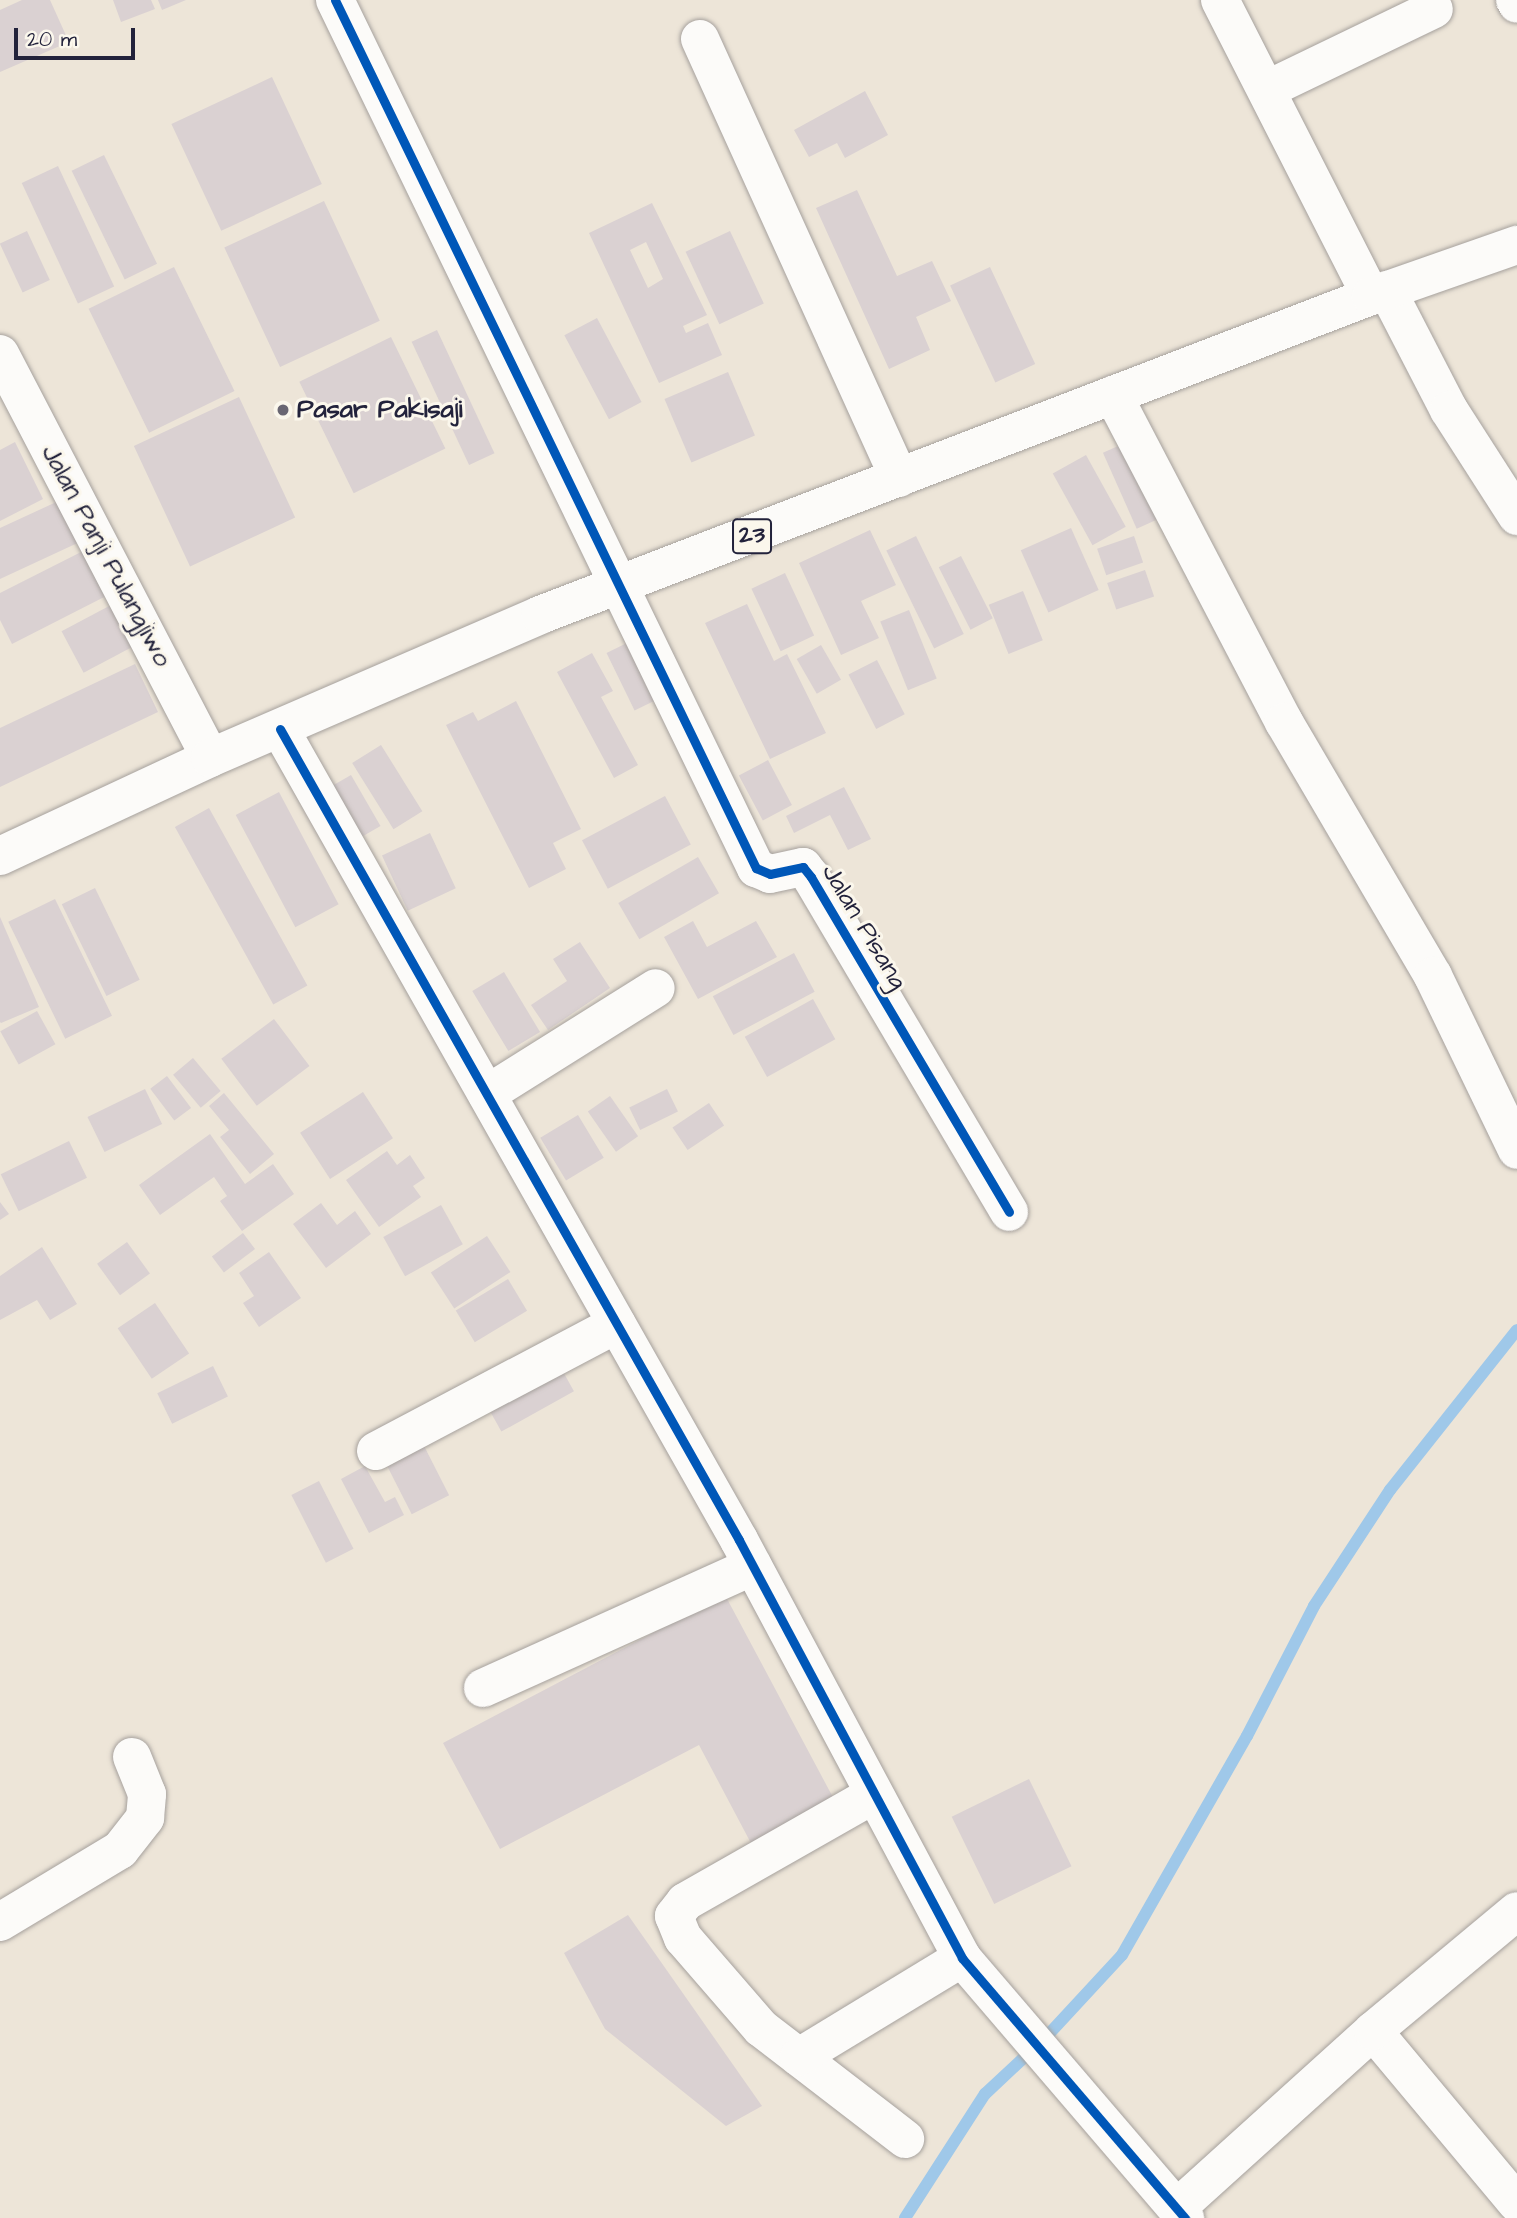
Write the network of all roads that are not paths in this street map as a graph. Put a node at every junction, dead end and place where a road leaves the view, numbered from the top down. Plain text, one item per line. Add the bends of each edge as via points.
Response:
1 (335, 0) edge
2 (1220, 0) edge
3 (1434, 9) dead end
4 (699, 39) dead end
5 (1268, 89) junction
6 (1517, 245) edge
7 (1379, 293) junction
8 (0, 354) edge
9 (1113, 395) junction
10 (899, 478) junction
11 (1517, 516) edge
12 (619, 587) junction
13 (280, 729) junction
14 (209, 758) junction
15 (0, 856) edge
16 (656, 988) dead end
17 (487, 1094) junction
18 (1517, 1150) edge
19 (1009, 1212) dead end
20 (617, 1324) junction
21 (376, 1451) dead end
22 (753, 1566) junction
23 (483, 1688) dead end
24 (132, 1757) dead end
25 (873, 1795) junction
26 (1517, 1911) edge
27 (0, 1922) edge
28 (962, 1958) junction
29 (1373, 2031) junction
30 (799, 2057) junction
31 (905, 2139) dead end
32 (1517, 2203) edge
33 (1181, 2213) edge

1 - 12 main road
2 - 5 main road
3 - 5 main road
4 - 10 main road
5 - 7 main road
6 - 7 main road, 23
7 - 9 main road, 23
7 - 11 main road
8 - 14 main road, Jalan Panji Pulangjiwo
9 - 10 main road, 23
9 - 18 main road via 1284,722 1433,976
10 - 12 main road, 23
12 - 13 main road, 23 via 540,615
12 - 19 main road, Jalan Pisang via 757,868 770,874 803,867 811,877
13 - 14 main road, 23
13 - 17 main road
14 - 15 main road, 23
16 - 17 main road
17 - 20 main road
20 - 21 main road
20 - 22 main road
22 - 23 main road
22 - 25 main road
24 - 27 main road via 147,1794 145,1818 120,1850
25 - 28 main road
25 - 30 main road via 685,1902 674,1916 683,1938 761,2028
26 - 29 main road
28 - 30 main road
28 - 33 main road
29 - 32 main road
29 - 33 main road
30 - 31 main road

